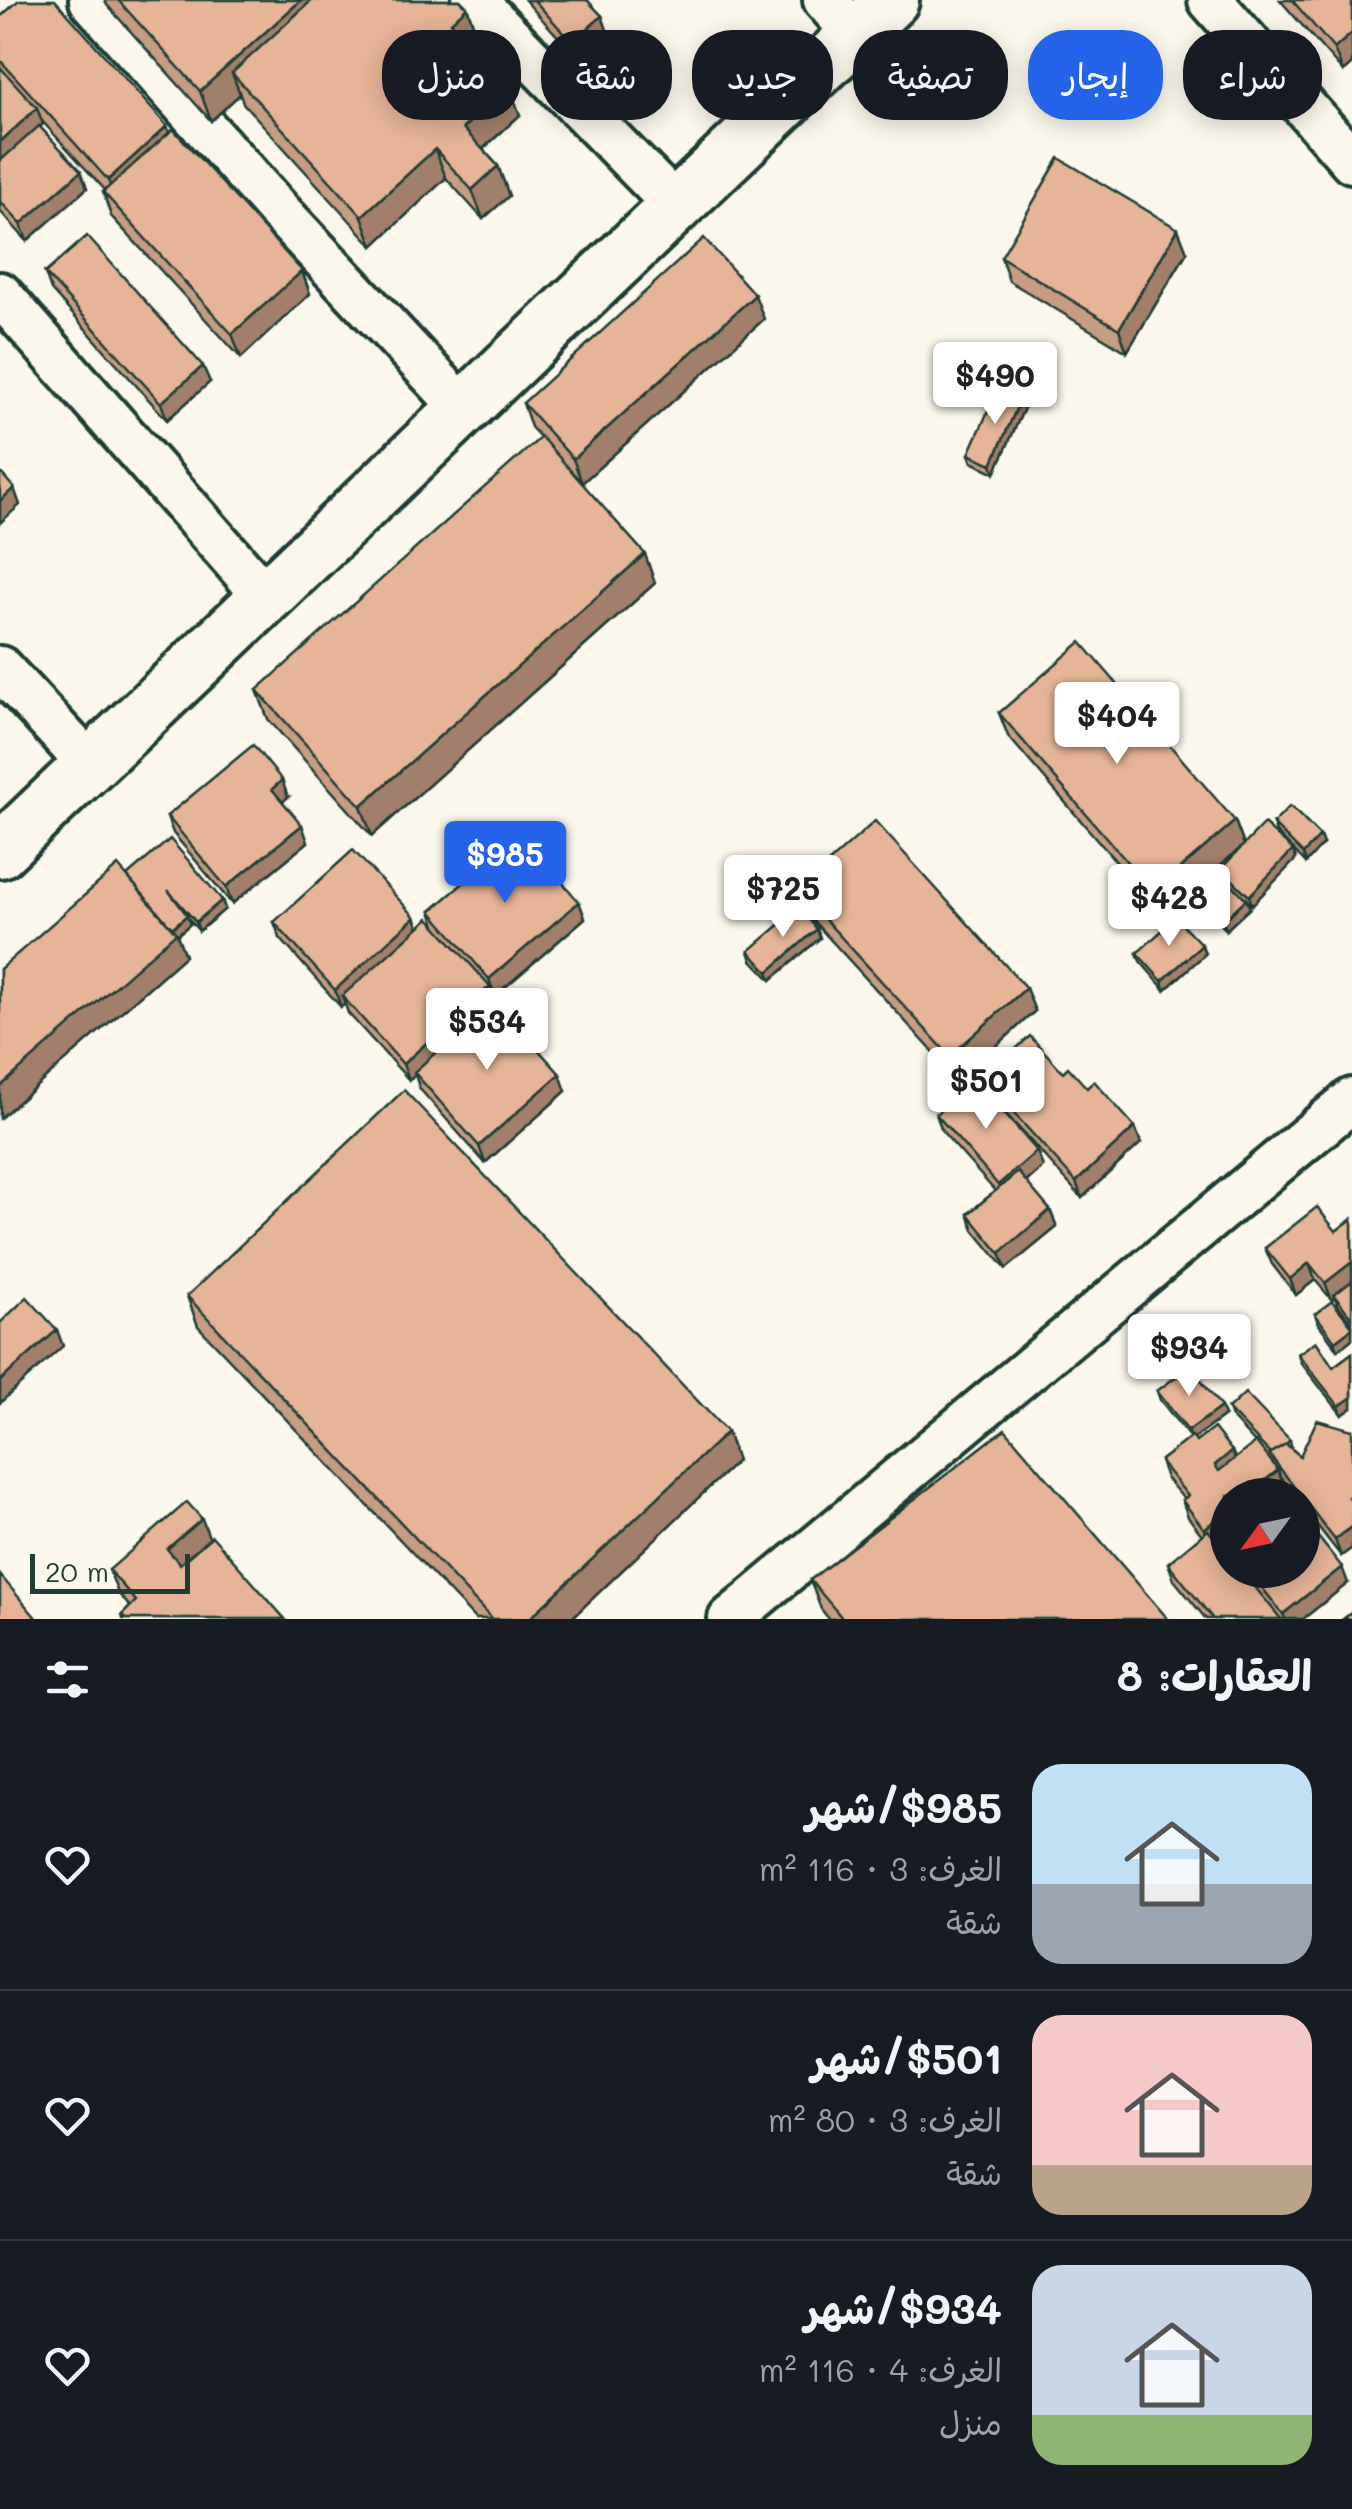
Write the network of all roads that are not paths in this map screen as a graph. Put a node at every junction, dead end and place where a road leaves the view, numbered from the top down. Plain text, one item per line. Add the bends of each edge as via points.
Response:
1 (91, 0) edge
2 (474, 0) edge
3 (1210, 0) edge
4 (858, 12) edge
5 (1352, 161) edge
6 (677, 208) junction
7 (0, 294) edge
8 (462, 407) junction
9 (266, 596) junction
10 (0, 668) edge
11 (90, 765) junction
12 (0, 851) edge
13 (1352, 1100) edge
14 (730, 1619) edge

1 - 8 street
2 - 6 street
3 - 5 street
4 - 6 street
6 - 8 street
7 - 9 street
8 - 9 street
9 - 11 street
10 - 11 street
11 - 12 street
13 - 14 street

